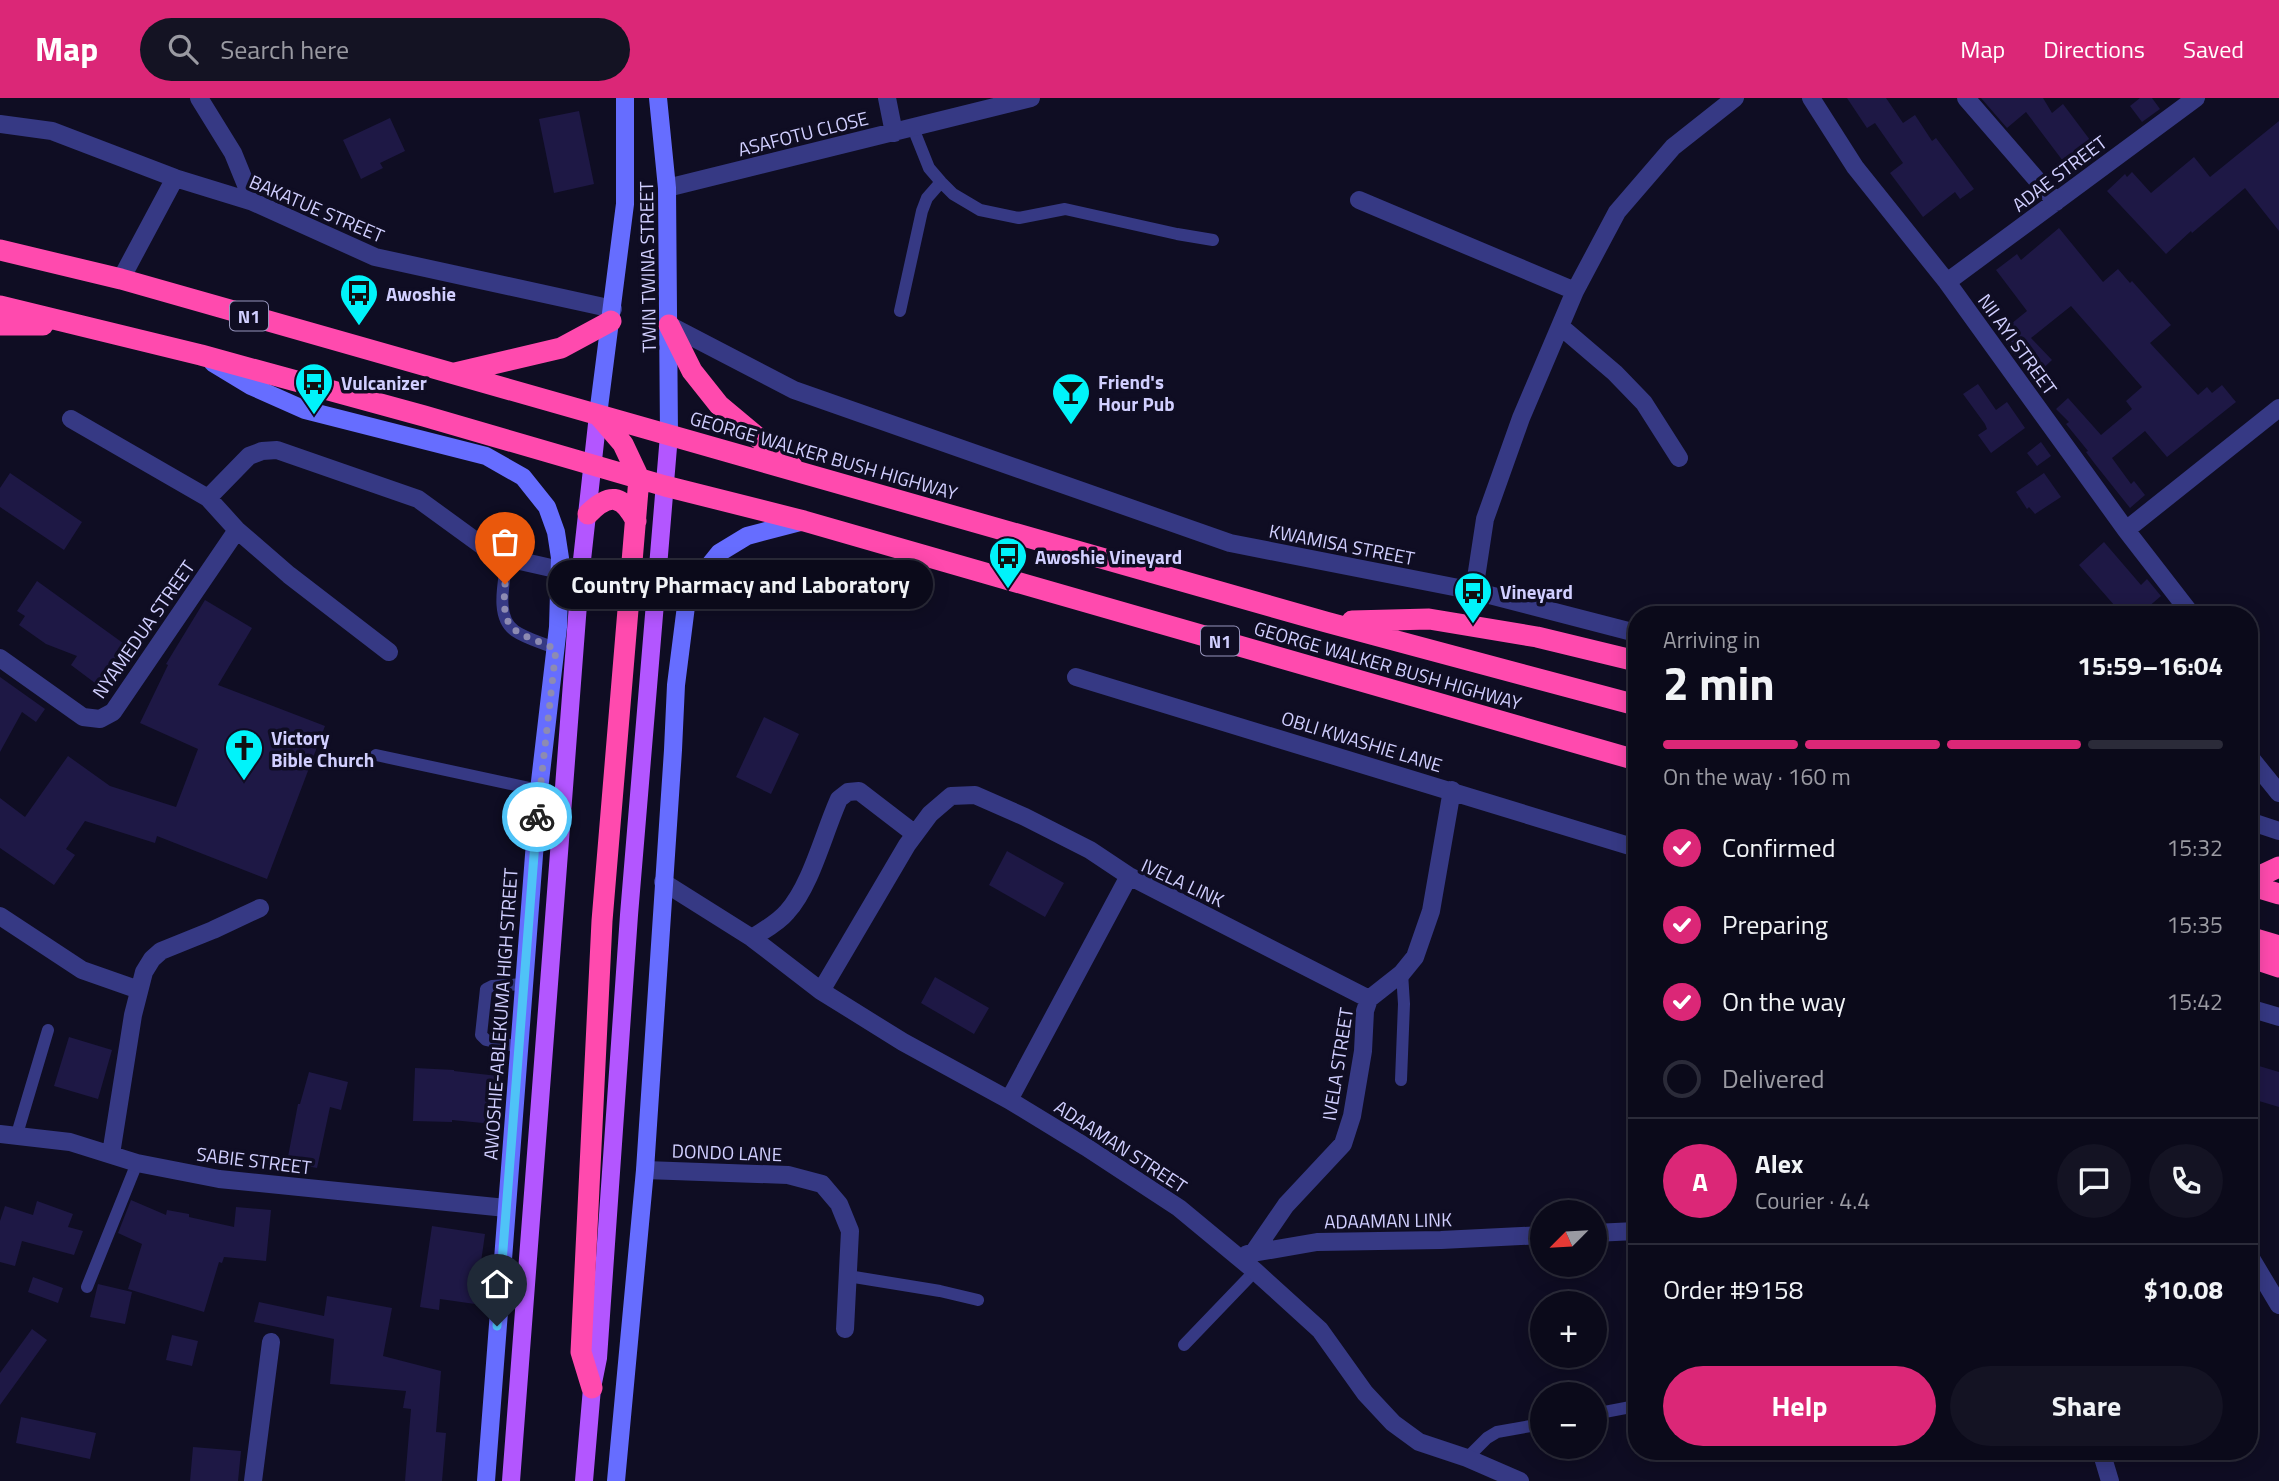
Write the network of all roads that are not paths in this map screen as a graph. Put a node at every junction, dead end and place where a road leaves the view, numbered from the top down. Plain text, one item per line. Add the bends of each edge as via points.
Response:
1 (199, 98) edge
2 (625, 98) edge
3 (658, 98) edge
4 (887, 98) edge
5 (1031, 98) edge
6 (1735, 98) edge
7 (1811, 98) edge
8 (1966, 98) edge
9 (2196, 98) edge
10 (0, 124) edge
11 (913, 128) junction
12 (894, 133) junction
13 (175, 177) junction
14 (941, 182) junction
15 (667, 188) junction
16 (1359, 200) dead end
17 (253, 202) junction
18 (2056, 202) junction
19 (1213, 240) dead end
20 (0, 250) edge
21 (121, 279) junction
22 (1947, 282) junction
23 (1575, 291) junction
24 (0, 306) edge
25 (900, 312) dead end
26 (612, 315) junction
27 (0, 325) edge
28 (669, 325) junction
29 (77, 326) junction
30 (1560, 326) junction
31 (201, 355) junction
32 (451, 374) junction
33 (2279, 408) edge
34 (597, 415) junction
35 (71, 419) dead end
36 (669, 435) junction
37 (486, 456) joint
38 (1679, 458) dead end
39 (592, 465) junction
40 (799, 472) junction
41 (639, 478) junction
42 (665, 486) junction
43 (208, 498) junction
44 (588, 514) junction
45 (636, 521) junction
46 (804, 521) junction
47 (237, 530) junction
48 (2126, 530) junction
49 (507, 558) junction
50 (560, 570) junction
51 (1474, 591) junction
52 (2185, 606) edge
53 (1326, 622) junction
54 (1628, 631) edge
55 (556, 649) junction
56 (389, 652) dead end
57 (0, 658) edge
58 (1628, 659) edge
59 (1076, 677) dead end
60 (1628, 703) edge
61 (376, 755) dead end
62 (1628, 758) edge
63 (2258, 767) edge
64 (539, 790) junction
65 (1452, 790) junction
66 (2279, 793) edge
67 (564, 796) junction
68 (2258, 824) edge
69 (2279, 831) edge
70 (915, 834) junction
71 (1628, 845) edge
72 (2279, 867) edge
73 (1129, 876) junction
74 (2258, 878) edge
75 (663, 882) junction
76 (2258, 886) edge
77 (2279, 894) edge
78 (261, 908) dead end
79 (0, 916) edge
80 (752, 938) junction
81 (2258, 940) edge
82 (2279, 946) edge
83 (2258, 960) edge
84 (2279, 967) edge
85 (1402, 973) junction
86 (524, 984) junction
87 (139, 990) junction
88 (821, 991) junction
89 (1369, 999) junction
90 (2258, 1011) edge
91 (2279, 1017) edge
92 (48, 1030) dead end
93 (519, 1047) junction
94 (1401, 1080) dead end
95 (1009, 1100) junction
96 (8, 1134) edge
97 (111, 1154) junction
98 (137, 1163) junction
99 (645, 1170) junction
100 (506, 1208) junction
101 (1628, 1231) edge
102 (1607, 1232) edge
103 (1530, 1236) edge
104 (1245, 1254) junction
105 (2258, 1270) edge
106 (1255, 1271) junction
107 (848, 1276) junction
108 (87, 1287) dead end
109 (978, 1300) dead end
110 (2279, 1305) edge
111 (845, 1329) dead end
112 (271, 1342) dead end
113 (1184, 1345) dead end
114 (592, 1388) junction
115 (1628, 1408) edge
116 (1607, 1412) edge
117 (1530, 1426) edge
118 (1467, 1458) junction
119 (2104, 1460) edge
120 (253, 1481) edge
121 (486, 1481) edge
122 (511, 1481) edge
123 (584, 1481) edge
124 (616, 1481) edge
125 (1520, 1481) edge
126 (2110, 1481) edge

1 - 17 street via 233,153
2 - 26 street, TWIN TWINA STREET via 625,204
3 - 15 street, TWIN TWINA STREET
4 - 12 street
5 - 11 street, ASAFOTU CLOSE
6 - 23 street via 1672,147 1617,212
7 - 22 street, NII AYI STREET via 1855,167
8 - 18 street
9 - 18 street, ADAE STREET
10 - 13 street, BAKATUE STREET via 52,131
11 - 12 street, ASAFOTU CLOSE
11 - 14 lane via 929,168
12 - 15 street, ASAFOTU CLOSE
13 - 17 street, BAKATUE STREET
13 - 21 street
14 - 19 lane via 980,210 1004,216 1019,218 1065,209
14 - 25 lane via 922,211
15 - 28 street, TWIN TWINA STREET
16 - 23 street
17 - 26 street, BAKATUE STREET via 375,257
18 - 22 street, ADAE STREET
20 - 21 highway, GEORGE WALKER BUSH HIGHWAY / N1
21 - 32 highway, GEORGE WALKER BUSH HIGHWAY / N1
22 - 48 street, NII AYI STREET
23 - 30 street
24 - 29 highway, GEORGE WALKER BUSH HIGHWAY / N1
26 - 32 highway via 561,348
26 - 34 street, TWIN TWINA STREET
27 - 29 highway
28 - 36 street, TWIN TWINA STREET
28 - 40 highway via 692,371 719,405
28 - 51 street, KWAMISA STREET via 794,390 1230,543
29 - 31 highway, GEORGE WALKER BUSH HIGHWAY / N1
30 - 38 street via 1644,402
30 - 51 street via 1485,519
31 - 37 street, GEORGE WALKER BUSH HIGHWAY via 251,386 305,410
31 - 39 highway, GEORGE WALKER BUSH HIGHWAY / N1
32 - 34 highway, GEORGE WALKER BUSH HIGHWAY / N1
33 - 48 street
34 - 36 highway, GEORGE WALKER BUSH HIGHWAY / N1
34 - 39 main road
34 - 41 highway via 623,444
35 - 43 street
36 - 40 highway, GEORGE WALKER BUSH HIGHWAY / N1
36 - 42 main road
37 - 50 street, AWOSHIE-ABLEKUMA HIGH STREET via 523,477 547,507 556,533
39 - 41 highway, GEORGE WALKER BUSH HIGHWAY / N1
39 - 44 main road
40 - 53 highway, GEORGE WALKER BUSH HIGHWAY / N1
41 - 42 highway, GEORGE WALKER BUSH HIGHWAY / N1
41 - 45 highway
42 - 46 highway, GEORGE WALKER BUSH HIGHWAY / N1
42 - 114 main road
43 - 47 street
43 - 49 street via 249,456 277,450 418,499 484,547
44 - 45 highway via 600,502 612,499 624,503
44 - 67 main road
45 - 114 highway via 602,921 591,1125 581,1352
46 - 62 highway, GEORGE WALKER BUSH HIGHWAY / N1
46 - 75 street via 747,536 719,553 685,606
47 - 56 street
47 - 57 street, NYAMEDUA STREET via 113,712 100,719 83,718
48 - 52 street, NII AYI STREET
49 - 50 street
49 - 55 lane via 506,620 513,630
50 - 55 street, AWOSHIE-ABLEKUMA HIGH STREET
51 - 54 street, KWAMISA STREET
53 - 58 highway via 1429,620 1538,637
53 - 60 highway, GEORGE WALKER BUSH HIGHWAY / N1
55 - 64 street, AWOSHIE-ABLEKUMA HIGH STREET
59 - 65 street, OBLI KWASHIE LANE
61 - 64 lane
63 - 66 street
64 - 67 street
64 - 86 street, AWOSHIE-ABLEKUMA HIGH STREET
65 - 71 street, OBLI KWASHIE LANE
65 - 85 street, IVELA STREET via 1431,911 1415,957
67 - 122 main road
68 - 69 street
70 - 73 street via 951,796 975,795 1090,850
70 - 80 street via 859,791 848,792 839,799 795,902
70 - 88 street
72 - 74 highway
73 - 89 street, IVELA LINK
73 - 95 street, IVELA LINK
75 - 80 street, ADAAMAN STREET
75 - 99 street
76 - 77 highway
78 - 87 street via 161,951 144,972
79 - 87 street via 82,970
80 - 88 street, ADAAMAN STREET
81 - 82 highway
83 - 84 highway
85 - 89 street, IVELA STREET
85 - 94 lane
86 - 93 street, AWOSHIE-ABLEKUMA HIGH STREET
86 - 93 lane via 486,989 481,1035
87 - 97 street
88 - 95 street, ADAAMAN STREET
89 - 104 street, IVELA STREET via 1352,1116 1343,1144
90 - 91 street
92 - 96 lane
93 - 100 street, AWOSHIE-ABLEKUMA HIGH STREET
95 - 104 street, ADAAMAN STREET
96 - 97 street, SABIE STREET via 70,1142
97 - 98 street, SABIE STREET
98 - 100 street, SABIE STREET via 219,1178
98 - 108 lane
99 - 107 street, DONDO LANE via 788,1175 822,1184 839,1204 850,1231
99 - 124 street
100 - 121 street, AWOSHIE-ABLEKUMA HIGH STREET
101 - 102 street
103 - 104 street, ADAAMAN LINK via 1317,1242
104 - 106 street, ADAAMAN STREET
105 - 110 street
106 - 113 lane
106 - 118 street, ADAAMAN STREET via 1320,1330 1365,1393 1393,1423 1419,1442
107 - 109 lane
107 - 111 street, DONDO LANE
112 - 120 street
114 - 123 main road
115 - 116 lane
117 - 118 lane via 1497,1432
118 - 125 street, ADAAMAN STREET
119 - 126 street

